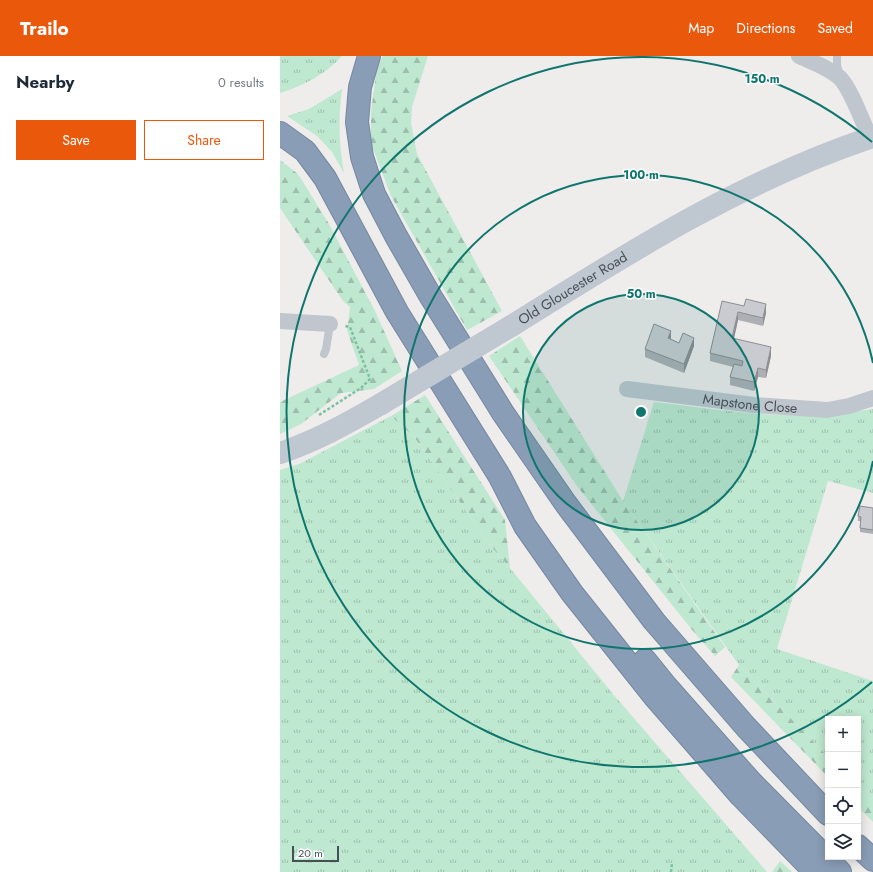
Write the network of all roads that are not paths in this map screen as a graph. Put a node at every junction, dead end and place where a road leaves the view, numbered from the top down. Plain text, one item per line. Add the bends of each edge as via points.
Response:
1 (369, 56) edge
2 (799, 56) edge
3 (838, 56) edge
4 (841, 78) junction
5 (280, 133) edge
6 (872, 138) edge
7 (280, 321) edge
8 (330, 324) joint
9 (324, 354) dead end
10 (627, 389) dead end
11 (873, 398) edge
12 (280, 453) edge
13 (500, 477) junction
14 (825, 811) edge
15 (861, 849) edge
16 (873, 860) edge
17 (815, 872) edge
18 (840, 872) edge

1 - 14 highway via 360,87 357,122 362,157 374,194 431,297 503,413 566,504 654,621 746,727
2 - 4 street
3 - 4 lane via 837,65
4 - 6 street
5 - 13 highway via 305,151 325,178 397,312
6 - 12 main road, Old Gloucester Road, bridge via 763,181 703,211 603,268 336,430
7 - 8 street
8 - 9 lane
10 - 11 street, Mapstone Close via 754,405 827,410
13 - 17 highway via 525,526 572,593 649,690 741,796
13 - 18 highway via 666,686 751,782
15 - 16 highway

